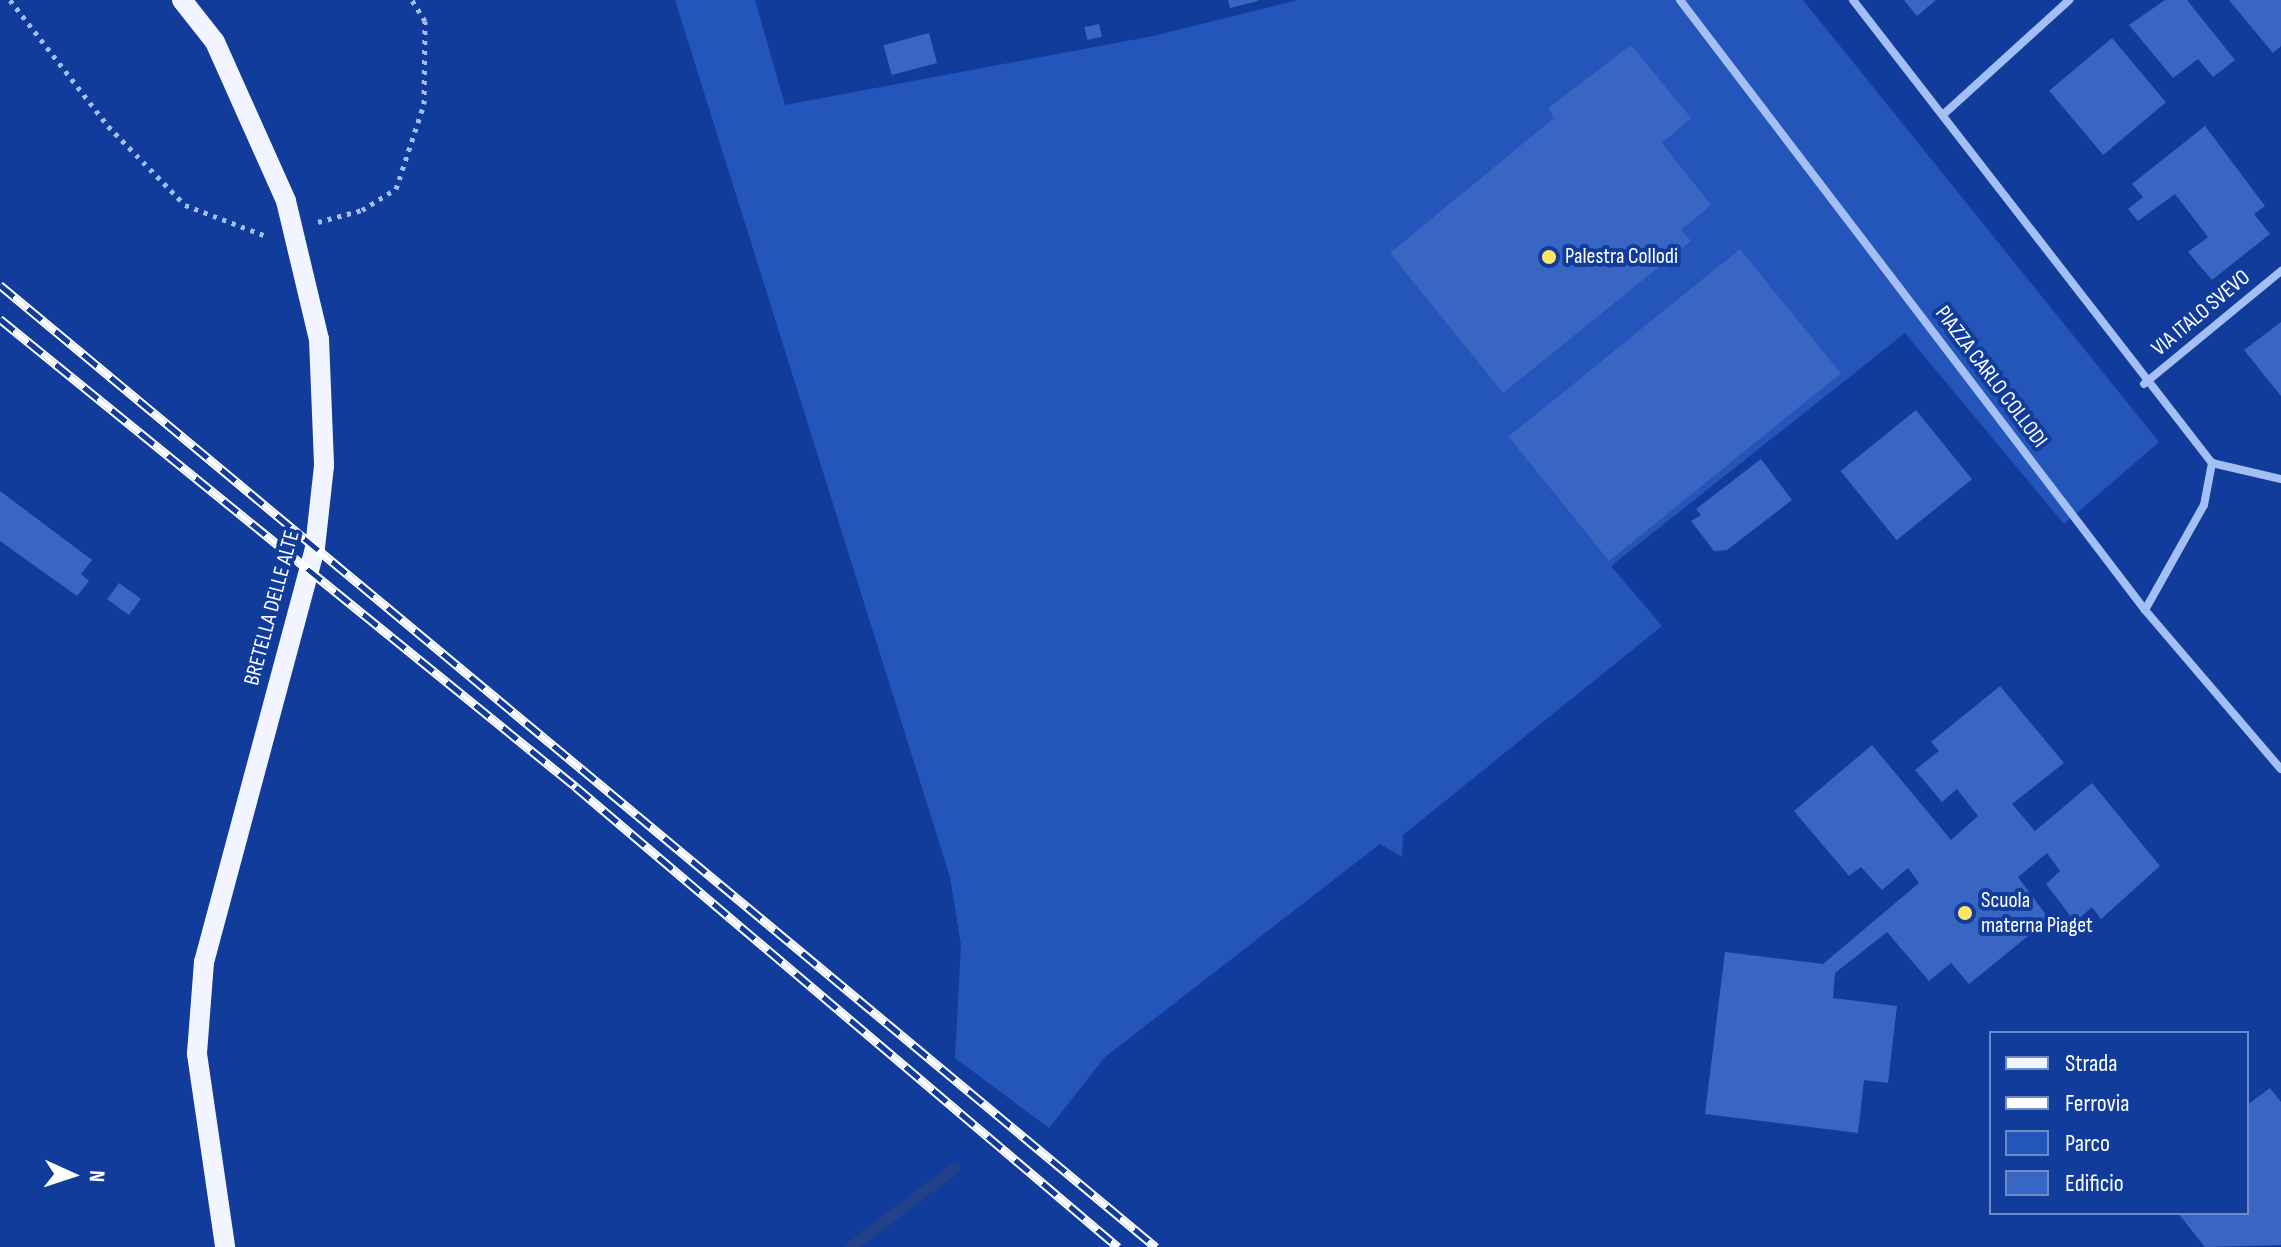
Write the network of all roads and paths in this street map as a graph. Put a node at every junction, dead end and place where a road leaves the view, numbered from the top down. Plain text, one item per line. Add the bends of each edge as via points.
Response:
1 (182, 0) edge
2 (1680, 0) edge
3 (1853, 0) edge
4 (2069, 0) edge
5 (1945, 113) junction
6 (2281, 271) edge
7 (2144, 384) junction
8 (2212, 463) junction
9 (2281, 479) edge
10 (2145, 610) junction
11 (2281, 769) edge
12 (225, 1247) edge

1 - 12 main road, BRETELLA DELLE ALTE via 215,42 286,201 319,339 324,466 315,548 234,834 204,962 197,1054
2 - 10 street, PIAZZA CARLO COLLODI
3 - 5 street
4 - 5 street
5 - 7 street
6 - 7 street, VIA ITALO SVEVO
7 - 8 street
8 - 9 street
8 - 10 street via 2204,505
10 - 11 street, PIAZZA CARLO COLLODI

